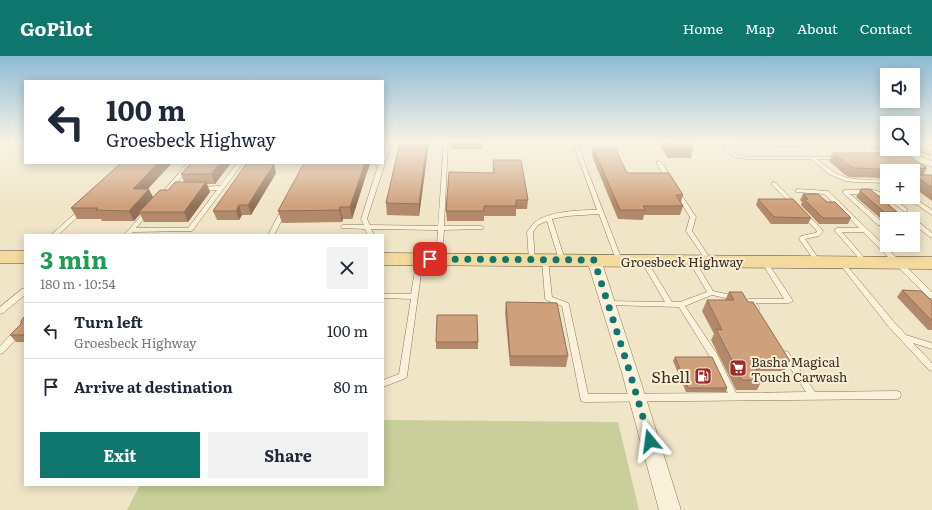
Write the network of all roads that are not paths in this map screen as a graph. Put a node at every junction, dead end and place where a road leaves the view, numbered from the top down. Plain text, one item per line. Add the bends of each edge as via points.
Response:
1 (445, 163) edge
2 (583, 163) edge
3 (659, 163) dead end
4 (818, 163) edge
5 (190, 164) edge
6 (239, 164) edge
7 (382, 164) edge
8 (880, 181) edge
9 (774, 184) dead end
10 (169, 188) junction
11 (176, 188) edge
12 (191, 188) edge
13 (221, 188) junction
14 (798, 191) dead end
15 (880, 194) edge
16 (288, 202) edge
17 (89, 203) edge
18 (898, 204) edge
19 (920, 204) edge
20 (905, 210) dead end
21 (601, 212) junction
22 (932, 213) edge
23 (549, 219) junction
24 (880, 224) edge
25 (920, 226) edge
26 (343, 227) dead end
27 (368, 227) junction
28 (441, 228) junction
29 (481, 228) dead end
30 (864, 230) junction
31 (129, 233) edge
32 (55, 234) edge
33 (272, 234) edge
34 (371, 234) edge
35 (932, 236) edge
36 (0, 257) edge
37 (24, 257) edge
38 (384, 259) edge
39 (430, 259) junction
40 (546, 260) junction
41 (594, 260) junction
42 (619, 260) junction
43 (644, 261) junction
44 (700, 261) junction
45 (764, 261) junction
46 (818, 262) junction
47 (841, 262) junction
48 (865, 262) junction
49 (897, 262) junction
50 (932, 262) edge
51 (24, 291) edge
52 (710, 293) junction
53 (384, 296) edge
54 (932, 296) edge
55 (414, 297) junction
56 (751, 301) junction
57 (608, 303) junction
58 (670, 305) junction
59 (681, 305) junction
60 (0, 312) edge
61 (759, 314) edge
62 (24, 326) edge
63 (902, 336) junction
64 (780, 345) edge
65 (932, 346) edge
66 (0, 351) edge
67 (932, 368) edge
68 (384, 384) edge
69 (897, 395) dead end
70 (813, 396) junction
71 (734, 397) junction
72 (638, 399) junction
73 (670, 510) edge

1 - 28 lane
2 - 21 lane
3 - 44 lane via 693,217 690,231
4 - 8 lane via 838,178
5 - 10 lane
6 - 13 lane
7 - 27 lane via 364,219
9 - 46 lane via 819,229 817,235 802,239
10 - 11 lane
10 - 31 lane
12 - 13 lane
13 - 31 lane via 190,230
14 - 30 lane via 826,192
15 - 24 lane via 845,192
16 - 33 lane
17 - 32 lane
18 - 20 lane
19 - 22 lane
21 - 23 lane via 563,215
21 - 42 lane
23 - 40 lane
23 - 40 lane via 536,224 530,232
25 - 35 lane
26 - 27 lane
27 - 28 lane
27 - 34 lane
28 - 29 lane
28 - 39 lane
30 - 48 lane via 836,230
30 - 49 lane
36 - 37 main road
38 - 39 main road, Groesbeck Highway
39 - 40 main road, Groesbeck Highway
39 - 55 lane
40 - 41 main road, Groesbeck Highway
40 - 72 lane via 549,298 565,305 584,398
41 - 42 main road, Groesbeck Highway
41 - 57 street
42 - 43 main road, Groesbeck Highway
43 - 44 main road, Groesbeck Highway
43 - 58 lane
44 - 45 main road, Groesbeck Highway
44 - 52 lane
45 - 46 main road, Groesbeck Highway
45 - 56 lane via 789,301
46 - 47 main road, Groesbeck Highway
47 - 48 main road, Groesbeck Highway
47 - 63 lane
48 - 49 main road, Groesbeck Highway
49 - 50 main road, Groesbeck Highway
49 - 54 lane
51 - 60 lane
52 - 56 lane
52 - 59 lane
53 - 55 lane
55 - 68 lane via 403,376
56 - 61 lane
57 - 58 lane
57 - 72 street
58 - 59 lane
59 - 71 lane via 714,356
62 - 66 lane
63 - 65 lane
63 - 67 lane
64 - 70 lane
69 - 70 lane
70 - 71 lane
71 - 72 lane
72 - 73 street

